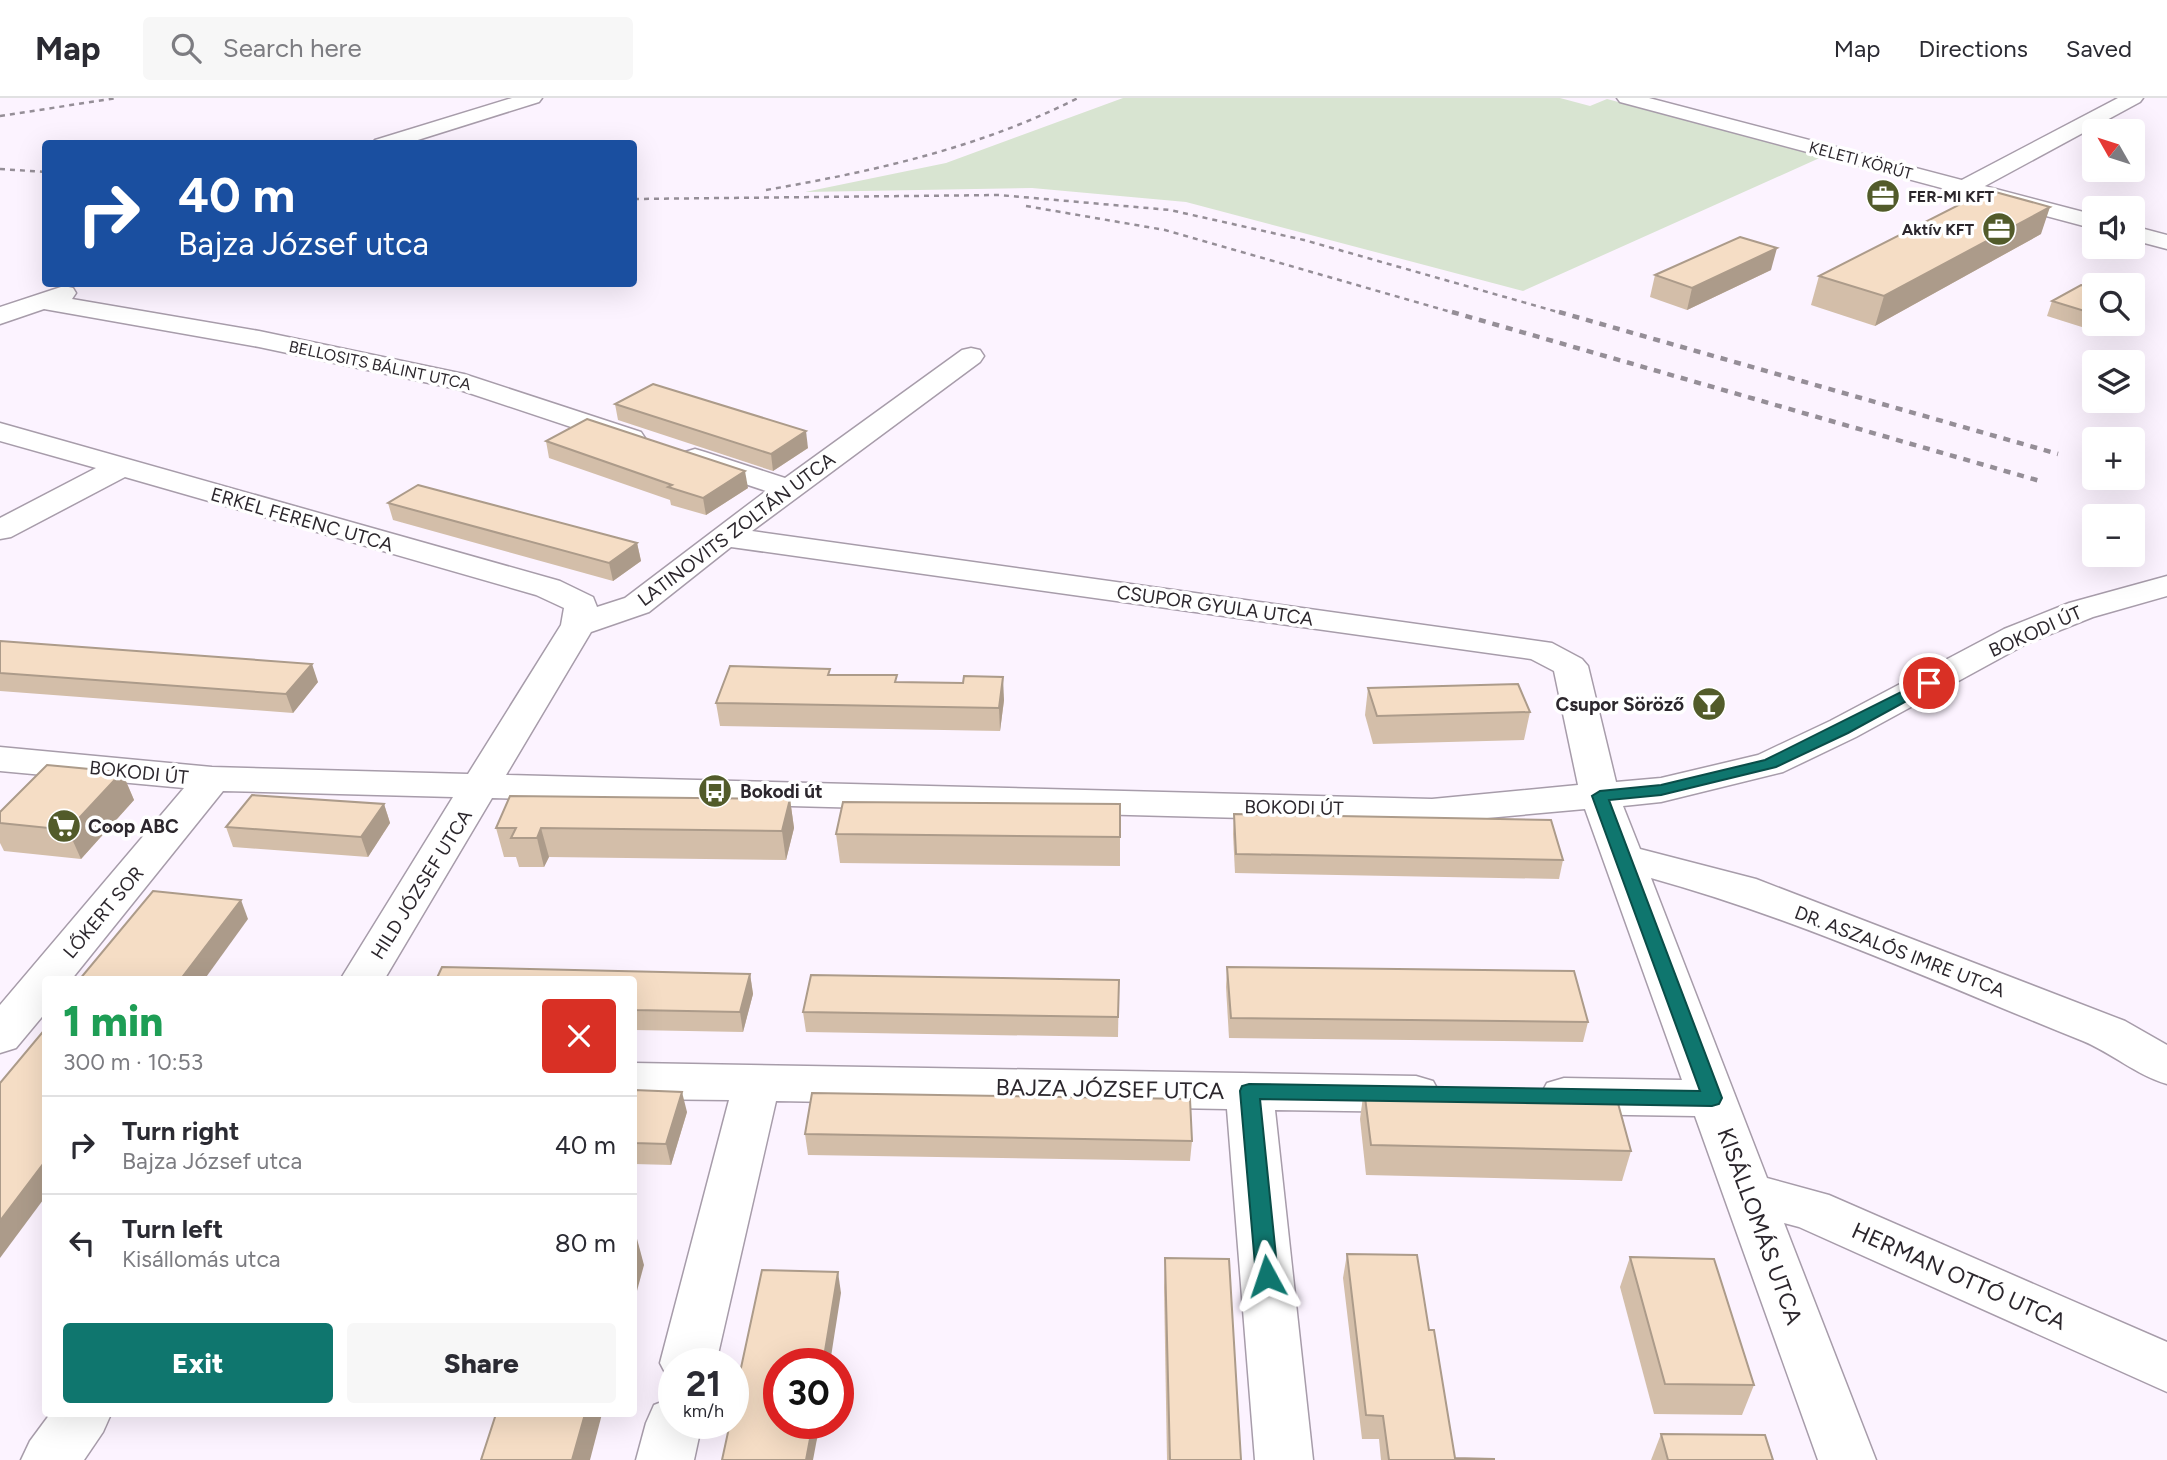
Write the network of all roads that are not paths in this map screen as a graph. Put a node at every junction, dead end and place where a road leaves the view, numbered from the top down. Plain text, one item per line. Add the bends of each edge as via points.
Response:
1 (531, 98) edge
2 (1627, 98) edge
3 (2133, 98) edge
4 (395, 140) edge
5 (1964, 188) junction
6 (2082, 219) edge
7 (2145, 236) edge
8 (2167, 242) edge
9 (78, 287) edge
10 (42, 302) junction
11 (0, 316) edge
12 (971, 356) dead end
13 (0, 432) edge
14 (121, 467) junction
15 (789, 489) junction
16 (0, 530) edge
17 (724, 537) junction
18 (2167, 586) edge
19 (578, 625) junction
20 (0, 759) edge
21 (212, 779) junction
22 (481, 787) junction
23 (1600, 796) junction
24 (1625, 858) junction
25 (50, 976) edge
26 (364, 976) edge
27 (42, 986) edge
28 (0, 1036) edge
29 (2167, 1067) edge
30 (637, 1082) edge
31 (757, 1083) junction
32 (1249, 1091) junction
33 (1454, 1094) edge
34 (1521, 1096) edge
35 (1712, 1098) junction
36 (1748, 1194) junction
37 (692, 1348) edge
38 (2167, 1368) edge
39 (81, 1417) edge
40 (670, 1439) edge
41 (50, 1460) edge
42 (665, 1460) edge
43 (1284, 1460) edge
44 (1847, 1460) edge

1 - 4 street
2 - 5 street, KELETI KÖRÚT
3 - 5 street
5 - 6 street, KELETI KÖRÚT
7 - 8 street
9 - 10 street
10 - 11 street
10 - 15 street, BELLOSITS BÁLINT UTCA via 259,339 464,382
12 - 15 street, LATINOVITS ZOLTÁN UTCA
13 - 14 street, ERKEL FERENC UTCA
14 - 16 street
14 - 19 street, ERKEL FERENC UTCA via 548,588 581,604
15 - 17 street, LATINOVITS ZOLTÁN UTCA
17 - 19 street, LATINOVITS ZOLTÁN UTCA via 637,605
17 - 23 street, CSUPOR GYULA UTCA via 1541,650 1570,666
18 - 23 street, BOKODI ÚT via 2081,610 2016,636 1770,764 1661,790
19 - 22 street
20 - 21 street, BOKODI ÚT
21 - 22 street, BOKODI ÚT
21 - 25 street, LŐKERT SOR
22 - 23 street, BOKODI ÚT via 1432,811
22 - 26 street, HILD JÓZSEF UTCA
23 - 24 street, KISÁLLOMÁS UTCA
24 - 29 street, DR. ASZALÓS IMRE UTCA via 1754,894 2109,1033
24 - 35 street, KISÁLLOMÁS UTCA
27 - 28 street, LŐKERT SOR
30 - 31 street, BAJZA JÓZSEF UTCA
31 - 32 street, BAJZA JÓZSEF UTCA
31 - 37 street
32 - 33 street, BAJZA JÓZSEF UTCA
32 - 43 street
34 - 35 street
35 - 36 street, KISÁLLOMÁS UTCA
36 - 38 street, HERMAN OTTÓ UTCA via 1811,1210
36 - 44 street, KISÁLLOMÁS UTCA
39 - 41 street
40 - 42 street

